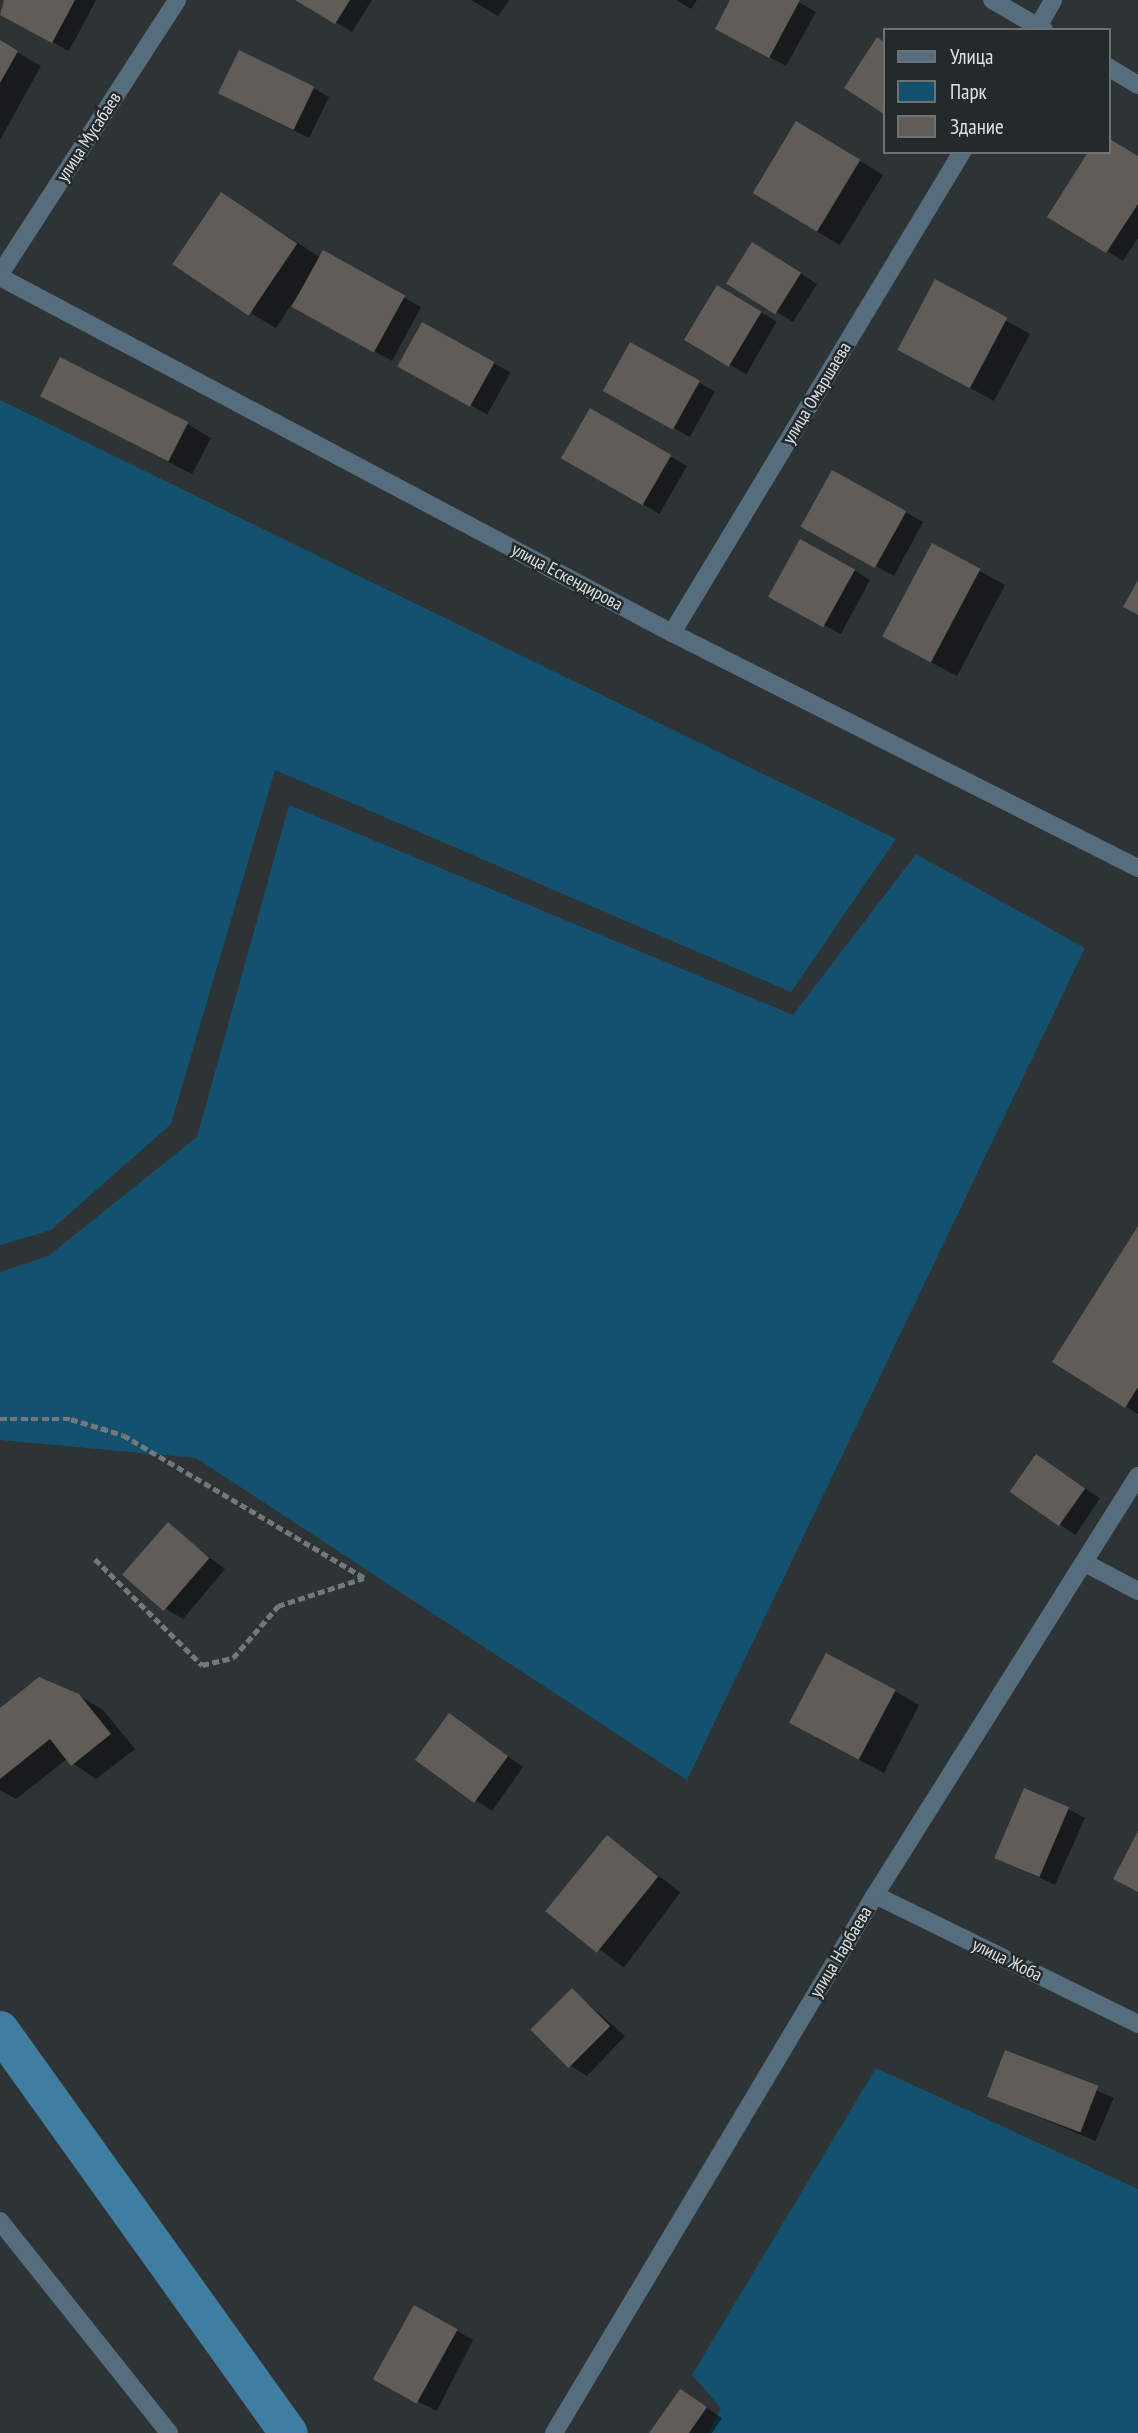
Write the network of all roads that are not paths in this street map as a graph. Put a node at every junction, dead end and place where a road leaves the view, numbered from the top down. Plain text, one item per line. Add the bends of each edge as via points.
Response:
1 (177, 0) edge
2 (992, 0) edge
3 (1053, 0) edge
4 (1037, 28) edge
5 (1039, 28) edge
6 (1110, 68) edge
7 (1138, 85) edge
8 (961, 154) edge
9 (0, 275) edge
10 (672, 633) junction
11 (1138, 869) edge
12 (1138, 1476) edge
13 (1085, 1563) junction
14 (1138, 1591) edge
15 (876, 1895) junction
16 (1138, 2024) edge
17 (0, 2221) edge
18 (169, 2433) edge
19 (554, 2433) edge

1 - 9 street, улица Мусабаев
2 - 4 street
3 - 5 street
6 - 7 street
8 - 10 street, улица Омаршаева
9 - 10 street, улица Ескендирова
10 - 11 street, улица Ескендирова
12 - 13 street, улица Нарбаева
13 - 14 street
13 - 15 street, улица Нарбаева
15 - 16 street, улица Жоба
15 - 19 street, улица Нарбаева
17 - 18 street

